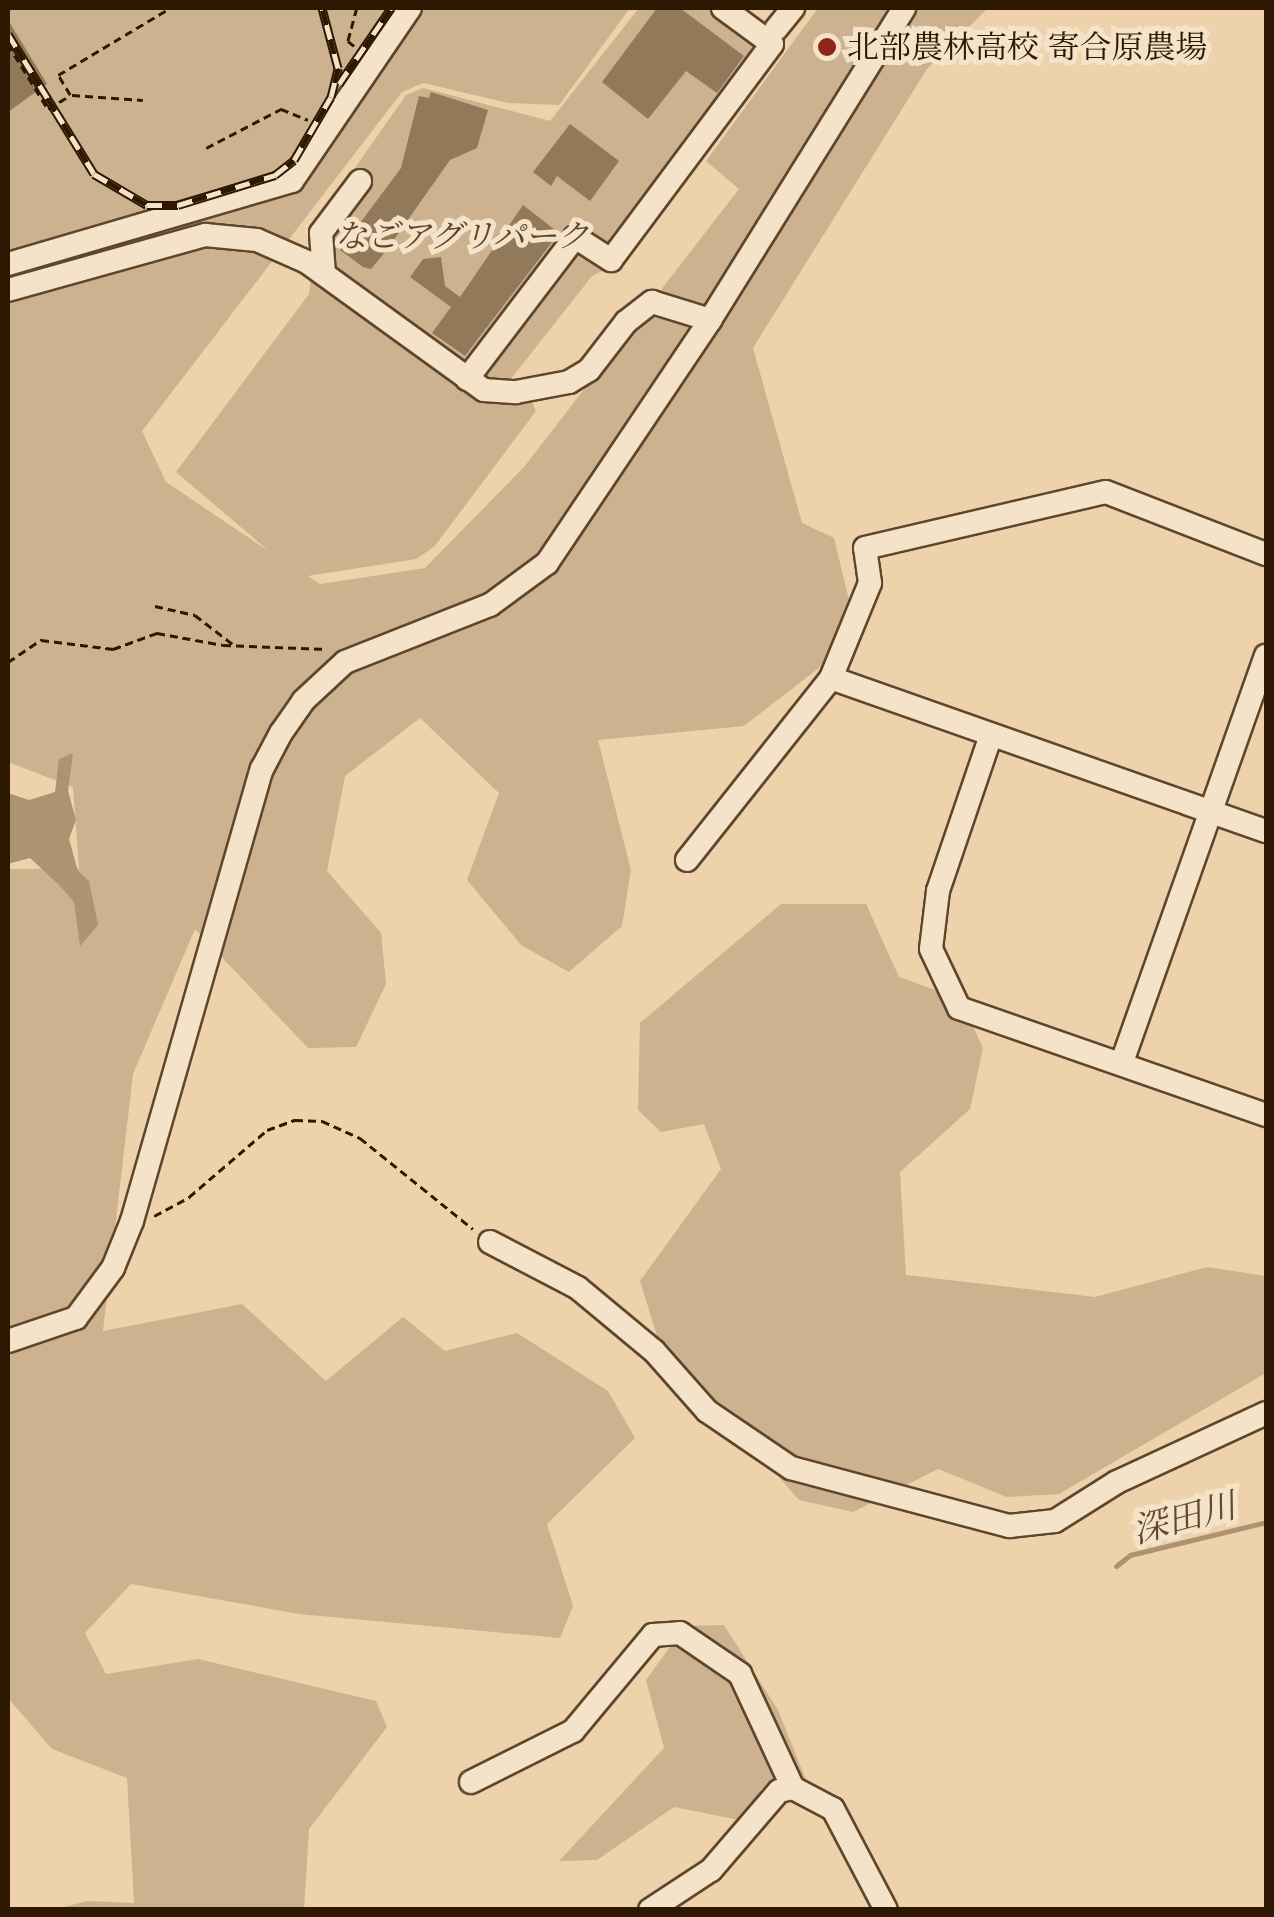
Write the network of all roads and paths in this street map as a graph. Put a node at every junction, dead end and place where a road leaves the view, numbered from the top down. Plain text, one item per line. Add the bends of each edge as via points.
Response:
1 (170, 8) edge
2 (357, 8) edge
3 (410, 8) edge
4 (723, 8) edge
5 (793, 8) edge
6 (904, 8) edge
7 (776, 29) dead end
8 (8, 44) edge
9 (372, 54) junction
10 (70, 95) junction
11 (143, 100) dead end
12 (328, 129) junction
13 (206, 148) dead end
14 (360, 180) dead end
15 (8, 264) edge
16 (324, 274) junction
17 (8, 290) edge
18 (710, 320) junction
19 (467, 379) junction
20 (1266, 554) edge
21 (155, 606) dead end
22 (235, 646) junction
23 (363, 653) junction
24 (1266, 656) edge
25 (8, 662) edge
26 (831, 678) junction
27 (991, 734) junction
28 (1212, 811) junction
29 (1266, 831) edge
30 (687, 860) dead end
31 (1122, 1062) junction
32 (1266, 1115) edge
33 (132, 1221) junction
34 (490, 1242) joint
35 (8, 1341) edge
36 (1266, 1412) edge
37 (471, 1782) dead end
38 (793, 1788) junction
39 (650, 1910) edge
40 (886, 1910) edge

1 - 10 path via 58,76
2 - 9 path via 348,41
3 - 9 street
4 - 19 street via 772,44 611,260 575,237
5 - 7 street
6 - 18 street
8 - 10 path via 48,109
9 - 12 street
10 - 11 path
12 - 13 path via 281,110
12 - 15 street via 307,164 280,187
14 - 16 street via 322,233
16 - 17 street via 257,240 205,235
16 - 19 street
18 - 19 street via 652,302 626,322 589,370 569,382 516,392 484,390
18 - 23 street via 547,563 490,605
20 - 26 street via 1106,492 865,548 870,583
21 - 22 path via 195,616
22 - 23 path
22 - 25 path via 157,633 113,649 41,640
23 - 33 street via 303,700 262,769
24 - 28 street
26 - 27 street
26 - 30 street
27 - 28 street
27 - 31 street via 938,892 931,949 942,978 960,1008
28 - 29 street
28 - 31 street
31 - 32 street
33 - 34 path via 166,1214 267,1130 295,1120 322,1121 360,1138
33 - 35 street via 113,1268 76,1318
34 - 36 street via 593,1299 654,1351 707,1411 791,1468 1009,1526 1055,1521 1116,1482
37 - 38 street via 573,1732 652,1634 680,1633 747,1683
38 - 39 street via 779,1791 710,1870
38 - 40 street via 832,1808

